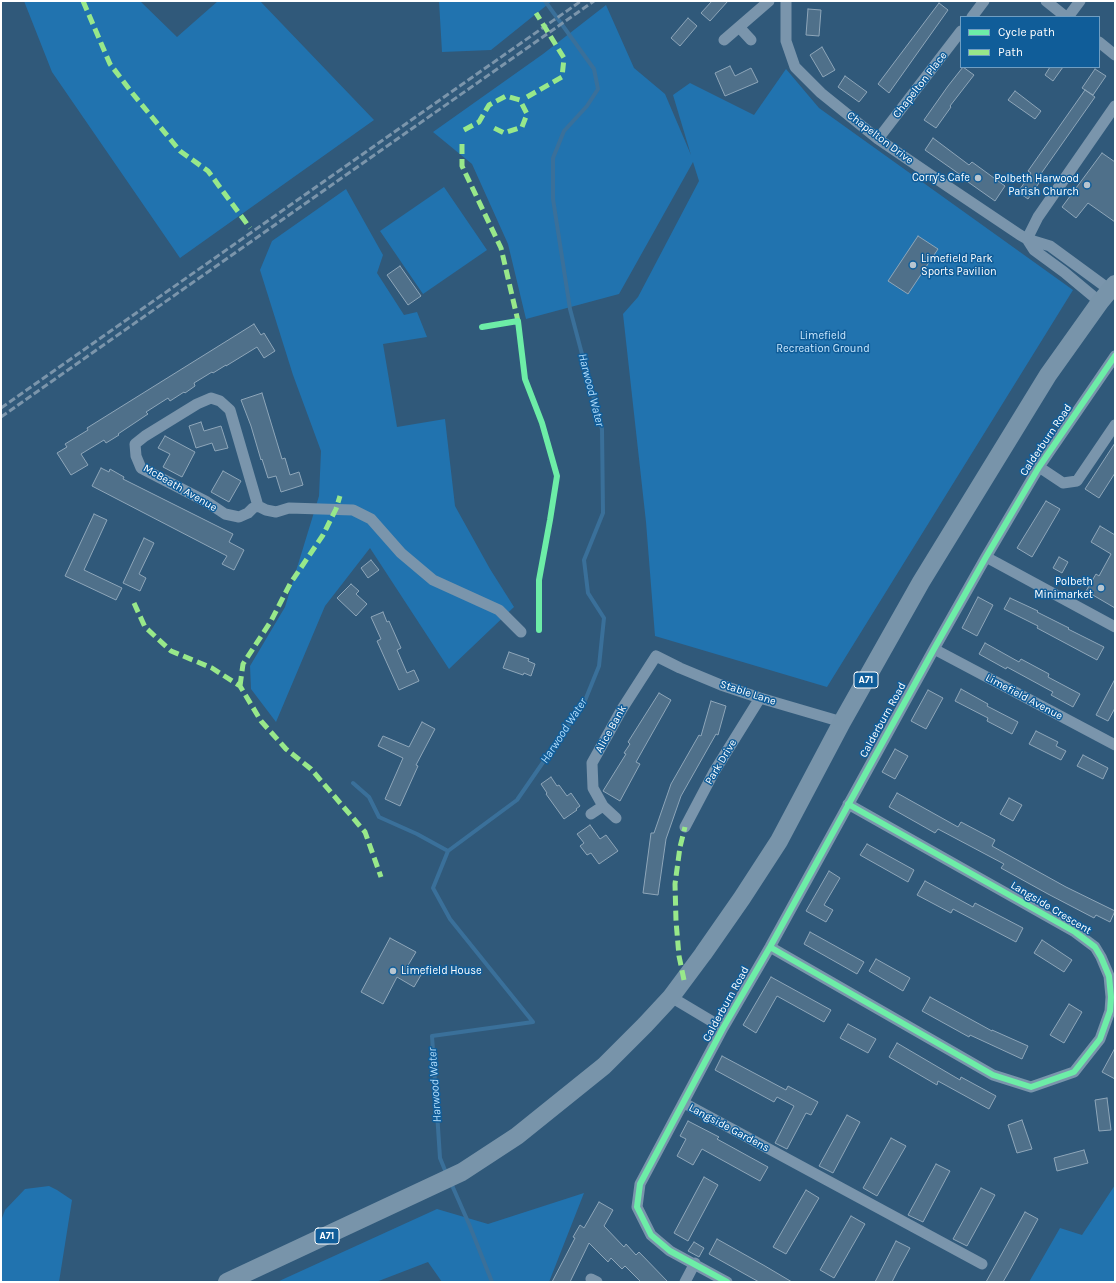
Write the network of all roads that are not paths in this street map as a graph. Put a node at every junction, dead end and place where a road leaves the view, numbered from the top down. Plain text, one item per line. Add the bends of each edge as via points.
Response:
1 (769, 1) edge
2 (786, 1) edge
3 (984, 1) edge
4 (1046, 1) edge
5 (1080, 1) edge
6 (973, 16) edge
7 (1066, 16) edge
8 (1068, 16) edge
9 (739, 27) junction
10 (960, 32) edge
11 (724, 40) dead end
12 (751, 40) dead end
13 (1100, 43) edge
14 (1115, 55) edge
15 (1115, 106) edge
16 (878, 139) junction
17 (1027, 239) junction
18 (1108, 292) edge
19 (1115, 356) edge
20 (1115, 425) edge
21 (1039, 467) junction
22 (258, 506) junction
23 (986, 557) junction
24 (1115, 627) edge
25 (521, 632) dead end
26 (934, 649) junction
27 (656, 656) joint
28 (760, 698) junction
29 (842, 722) junction
30 (1114, 742) edge
31 (848, 804) junction
32 (604, 806) junction
33 (591, 814) dead end
34 (616, 818) dead end
35 (685, 827) dead end
36 (770, 947) junction
37 (671, 997) junction
38 (723, 1028) junction
39 (684, 1103) junction
40 (695, 1263) junction
41 (982, 1264) dead end
42 (227, 1282) edge
43 (685, 1282) edge
44 (727, 1282) edge

1 - 9 street
2 - 16 street, Chapelton Drive via 786,41 795,68 821,93
3 - 6 street
4 - 7 street
5 - 8 street
9 - 11 street
9 - 12 street
10 - 16 street, Chapelton Place
13 - 14 street
15 - 17 street via 1038,217
16 - 17 street, Chapelton Drive
17 - 18 street, Chapelton Drive via 1050,246
17 - 18 street, Chapelton Drive via 1034,250 1064,272
18 - 29 main road, A71 via 1048,375 921,582
19 - 21 street, Calderburn Road
20 - 21 street, Calderburn Road via 1077,481 1063,483
21 - 23 street, Calderburn Road
22 - 22 street, McBeath Avenue via 230,410 220,401 211,398 197,404 135,444 141,468 225,514 238,517
22 - 25 street via 276,512 289,508 352,510 371,520 401,553 433,580 500,610
23 - 24 street
23 - 26 street, Calderburn Road
26 - 30 street, Limefield Avenue
26 - 31 street, Calderburn Road
27 - 28 street, Stable Lane via 721,685
27 - 32 street, Alice Bank via 592,763 593,788
28 - 29 street, Stable Lane
28 - 35 street, Park Drive via 714,772
29 - 37 main road, A71 via 779,841 734,911
31 - 36 street, Calderburn Road
31 - 36 street, Langside Crescent via 1075,932 1095,947 1109,976 1111,997 1110,1011 1100,1039 1074,1072 1031,1087 993,1075
32 - 33 street
32 - 34 street, Alice Bank
36 - 38 street, Calderburn Road
37 - 38 street
37 - 42 main road, A71 via 604,1066 517,1136 462,1172
38 - 39 street, Calderburn Road
39 - 40 street, Langside Gardens via 640,1184 638,1207 651,1235 670,1251
39 - 41 street, Langside Gardens
40 - 43 street
40 - 44 street, Langside Gardens

